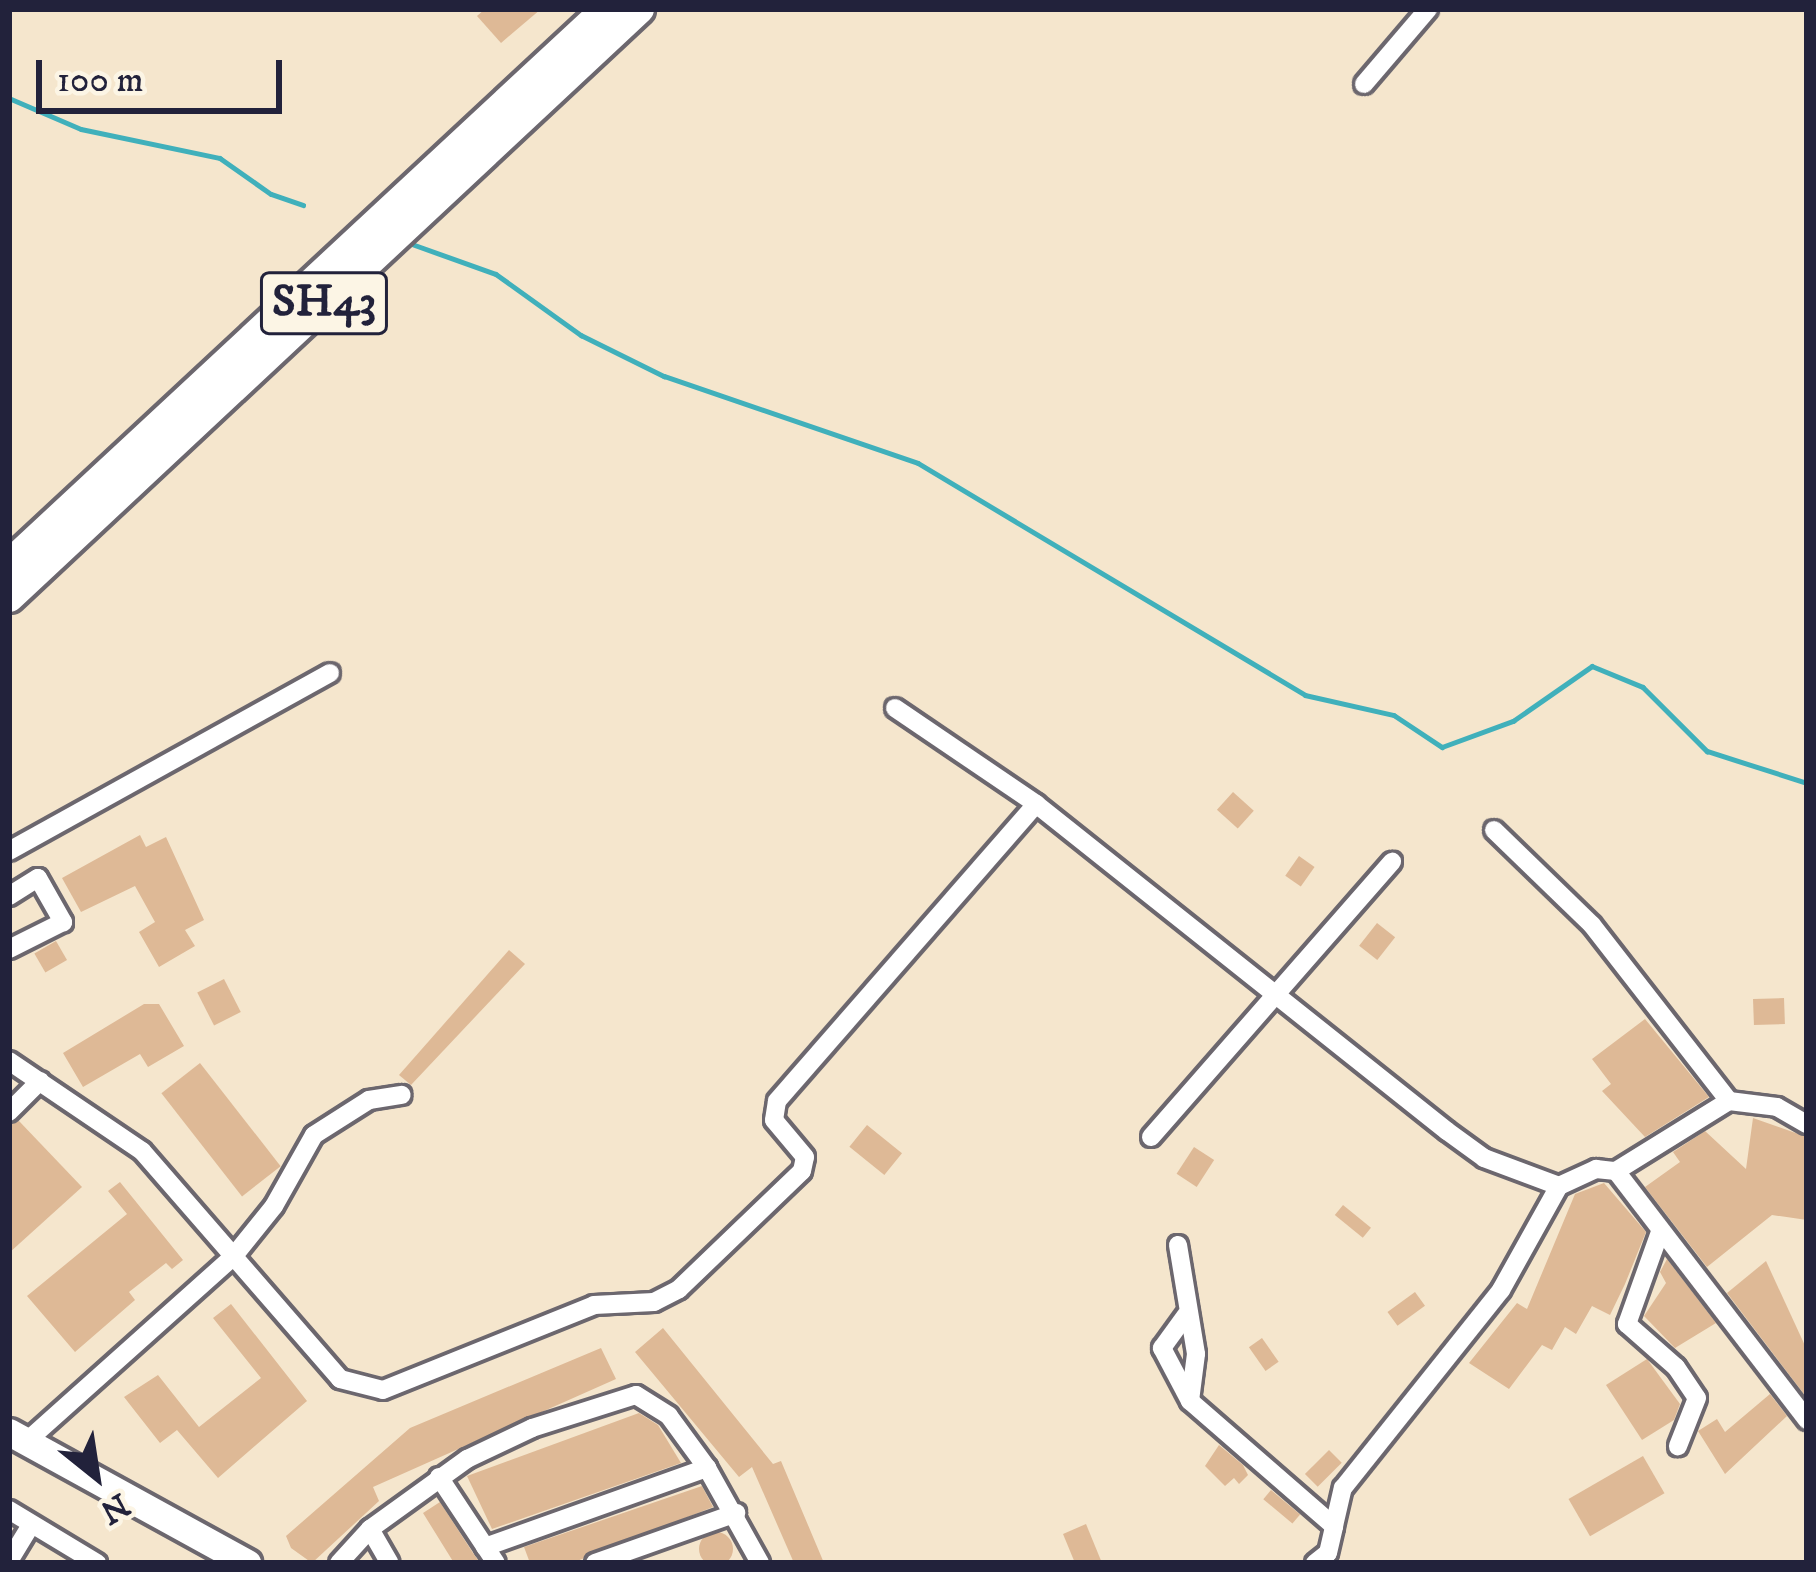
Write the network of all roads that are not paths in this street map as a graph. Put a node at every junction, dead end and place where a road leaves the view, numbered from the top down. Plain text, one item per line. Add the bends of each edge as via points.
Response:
1 (607, 9) edge
2 (639, 9) edge
3 (1428, 9) edge
4 (1364, 84) dead end
5 (9, 565) edge
6 (9, 597) edge
7 (330, 673) dead end
8 (895, 708) dead end
9 (1036, 804) junction
10 (1494, 830) dead end
11 (9, 851) edge
12 (1392, 862) dead end
13 (9, 896) edge
14 (9, 949) edge
15 (1277, 992) junction
16 (9, 1061) edge
17 (40, 1082) junction
18 (402, 1095) dead end
19 (1730, 1101) junction
20 (9, 1112) edge
21 (1807, 1124) edge
22 (1151, 1137) dead end
23 (1616, 1171) junction
24 (1559, 1186) junction
25 (1660, 1232) junction
26 (1178, 1245) dead end
27 (233, 1257) junction
28 (1186, 1315) junction
29 (1190, 1401) junction
30 (1807, 1420) edge
31 (18, 1437) edge
32 (1678, 1446) dead end
33 (707, 1468) junction
34 (439, 1477) junction
35 (9, 1510) edge
36 (736, 1513) junction
37 (31, 1525) junction
38 (1334, 1526) junction
39 (370, 1529) junction
40 (490, 1555) edge
41 (9, 1561) edge
42 (97, 1563) edge
43 (247, 1563) edge
44 (339, 1563) edge
45 (390, 1563) edge
46 (595, 1563) edge
47 (760, 1563) edge
48 (1315, 1563) edge

1 - 5 main road, SH43
2 - 6 main road, SH43
3 - 4 street
7 - 11 street
8 - 9 street
9 - 15 street
9 - 27 street via 777,1101 774,1120 805,1157 802,1171 668,1297 594,1306 365,1391 340,1378
10 - 19 street via 1592,925
12 - 15 street
13 - 14 street via 38,878 63,922
15 - 22 street
15 - 24 street via 1447,1132 1484,1157
16 - 17 street
17 - 20 street
17 - 27 street via 142,1151
18 - 27 street via 369,1100 314,1135
19 - 21 street via 1777,1107
19 - 23 street
23 - 24 street via 1578,1174
23 - 25 street
24 - 38 street via 1501,1290 1343,1488
25 - 30 street
25 - 32 street via 1627,1324 1694,1390 1698,1407
26 - 28 street
27 - 31 street
28 - 29 street via 1196,1354
28 - 29 street via 1167,1335 1163,1358
29 - 38 street
31 - 43 street
33 - 34 street via 669,1416 636,1396 532,1428
33 - 36 street
33 - 40 street
34 - 39 street
34 - 40 street
35 - 37 street
36 - 46 street
36 - 47 street
37 - 41 street
37 - 42 street
38 - 48 street via 1328,1553
39 - 44 street
39 - 45 street

